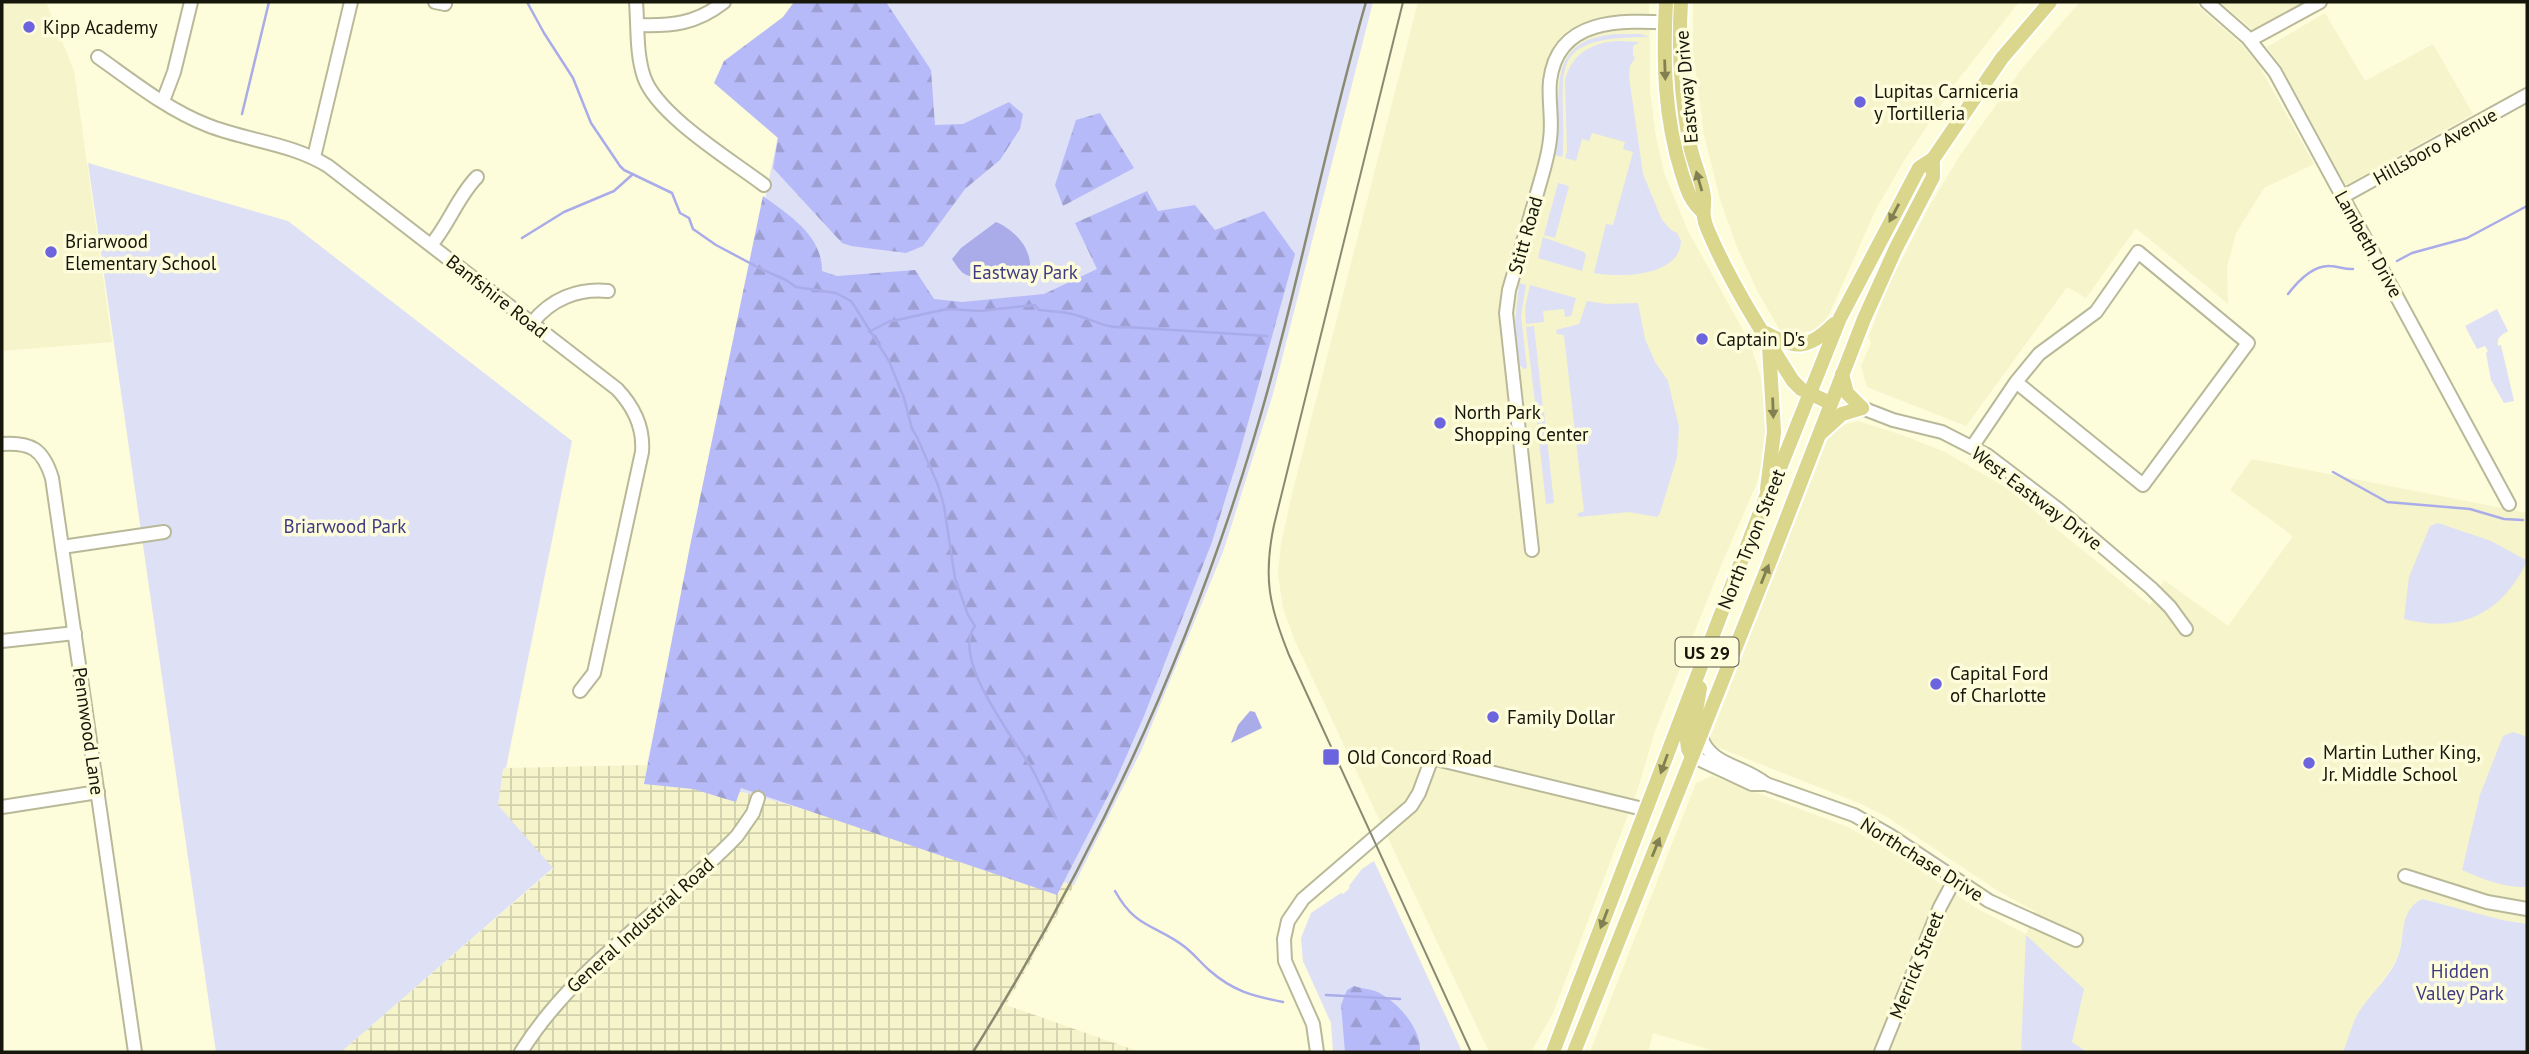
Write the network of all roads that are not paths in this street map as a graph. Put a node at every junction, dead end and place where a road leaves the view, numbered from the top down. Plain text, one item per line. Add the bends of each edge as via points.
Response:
1 (191, 2) edge
2 (351, 2) edge
3 (636, 2) edge
4 (724, 2) edge
5 (1666, 2) edge
6 (1681, 2) edge
7 (2050, 2) edge
8 (2207, 2) edge
9 (2320, 2) edge
10 (1672, 23) junction
11 (638, 25) junction
12 (2250, 40) junction
13 (97, 57) dead end
14 (2527, 96) edge
15 (163, 101) junction
16 (314, 157) junction
17 (1933, 159) junction
18 (477, 177) dead end
19 (764, 184) dead end
20 (2342, 197) junction
21 (431, 245) junction
22 (608, 291) dead end
23 (1840, 318) junction
24 (532, 323) junction
25 (1767, 336) junction
26 (1842, 373) junction
27 (2016, 382) junction
28 (1809, 393) junction
29 (1830, 403) junction
30 (1862, 408) junction
31 (1818, 437) junction
32 (2, 444) edge
33 (1972, 447) junction
34 (1767, 494) junction
35 (2509, 504) dead end
36 (164, 532) dead end
37 (62, 547) junction
38 (1532, 550) dead end
39 (2186, 629) dead end
40 (75, 633) junction
41 (2, 641) edge
42 (1707, 653) junction
43 (580, 691) dead end
44 (1701, 737) junction
45 (1692, 756) junction
46 (1766, 784) junction
47 (98, 792) junction
48 (758, 798) dead end
49 (2, 807) edge
50 (1647, 810) junction
51 (2405, 876) dead end
52 (1955, 879) junction
53 (2527, 909) edge
54 (2076, 940) dead end
55 (135, 1052) edge
56 (521, 1052) edge
57 (1317, 1052) edge
58 (1553, 1052) edge
59 (1574, 1052) edge
60 (1881, 1052) edge

1 - 15 street
2 - 16 street
3 - 11 street
4 - 11 street via 691,21
5 - 10 main road, Eastway Drive
6 - 10 main road, Eastway Drive
7 - 17 main road, North Tryon Street / US 29 via 2002,58
8 - 12 street, Lambeth Drive
9 - 12 street
10 - 25 main road, Eastway Drive via 1706,226
10 - 38 street, Stitt Road via 1606,23 1588,28 1563,47 1551,72 1550,141 1506,313
11 - 19 street via 644,78 653,95
12 - 20 street, Lambeth Drive via 2275,72
13 - 15 street, Banfshire Road
14 - 20 street, Hillsboro Avenue
15 - 16 street, Banfshire Road via 210,127
16 - 21 street, Banfshire Road
17 -> 23 main road, North Tryon Street / US 29 via 1919,168
17 - 26 main road, North Tryon Street / US 29 via 1933,177 1880,281
18 - 21 street
20 - 35 street, Lambeth Drive
21 - 24 street, Banfshire Road
22 - 24 street via 592,289 562,298
23 - 25 main road via 1807,344 1786,344
23 - 28 main road, North Tryon Street / US 29
24 - 43 street, Banfshire Road via 617,389 632,407 641,429 642,452 594,674
25 - 28 main road, Eastway Drive via 1793,381
25 -> 34 main road via 1774,432
26 - 29 main road, North Tryon Street / US 29
26 - 30 main road via 1847,393
27 - 27 street via 2143,485 2248,343 2138,252 2096,312 2039,354
27 - 33 street
28 - 29 main road, Eastway Drive
28 - 34 main road, North Tryon Street / US 29
29 - 31 main road, North Tryon Street / US 29
30 - 31 main road via 1842,414
30 - 33 street, West Eastway Drive via 1893,421 1942,432
44 -> 31 main road, North Tryon Street / US 29
32 - 37 street, Pennwood Lane via 29,445 46,462
33 - 39 street, West Eastway Drive via 2058,509 2151,588
34 - 42 main road, North Tryon Street / US 29
36 - 37 street
37 - 40 street, Pennwood Lane
40 - 41 street
40 - 47 street, Pennwood Lane
42 - 45 main road via 1687,740
42 -> 50 main road, North Tryon Street / US 29
44 - 45 main road, North Tryon Street / US 29
44 - 46 street, Northchase Drive via 1711,755
45 - 46 street, Northchase Drive via 1752,784
59 -> 45 main road, North Tryon Street / US 29
46 - 52 street, Northchase Drive via 1881,829
47 - 49 street
47 - 55 street, Pennwood Lane
48 - 56 street, General Industrial Road via 737,836 571,987
50 - 57 street via 1432,758 1409,807 1300,901 1288,921 1286,963 1313,1024
50 -> 58 main road, North Tryon Street / US 29
51 - 53 street via 2487,902
52 - 54 street, Northchase Drive via 1989,901
52 - 60 street, Merrick Street

